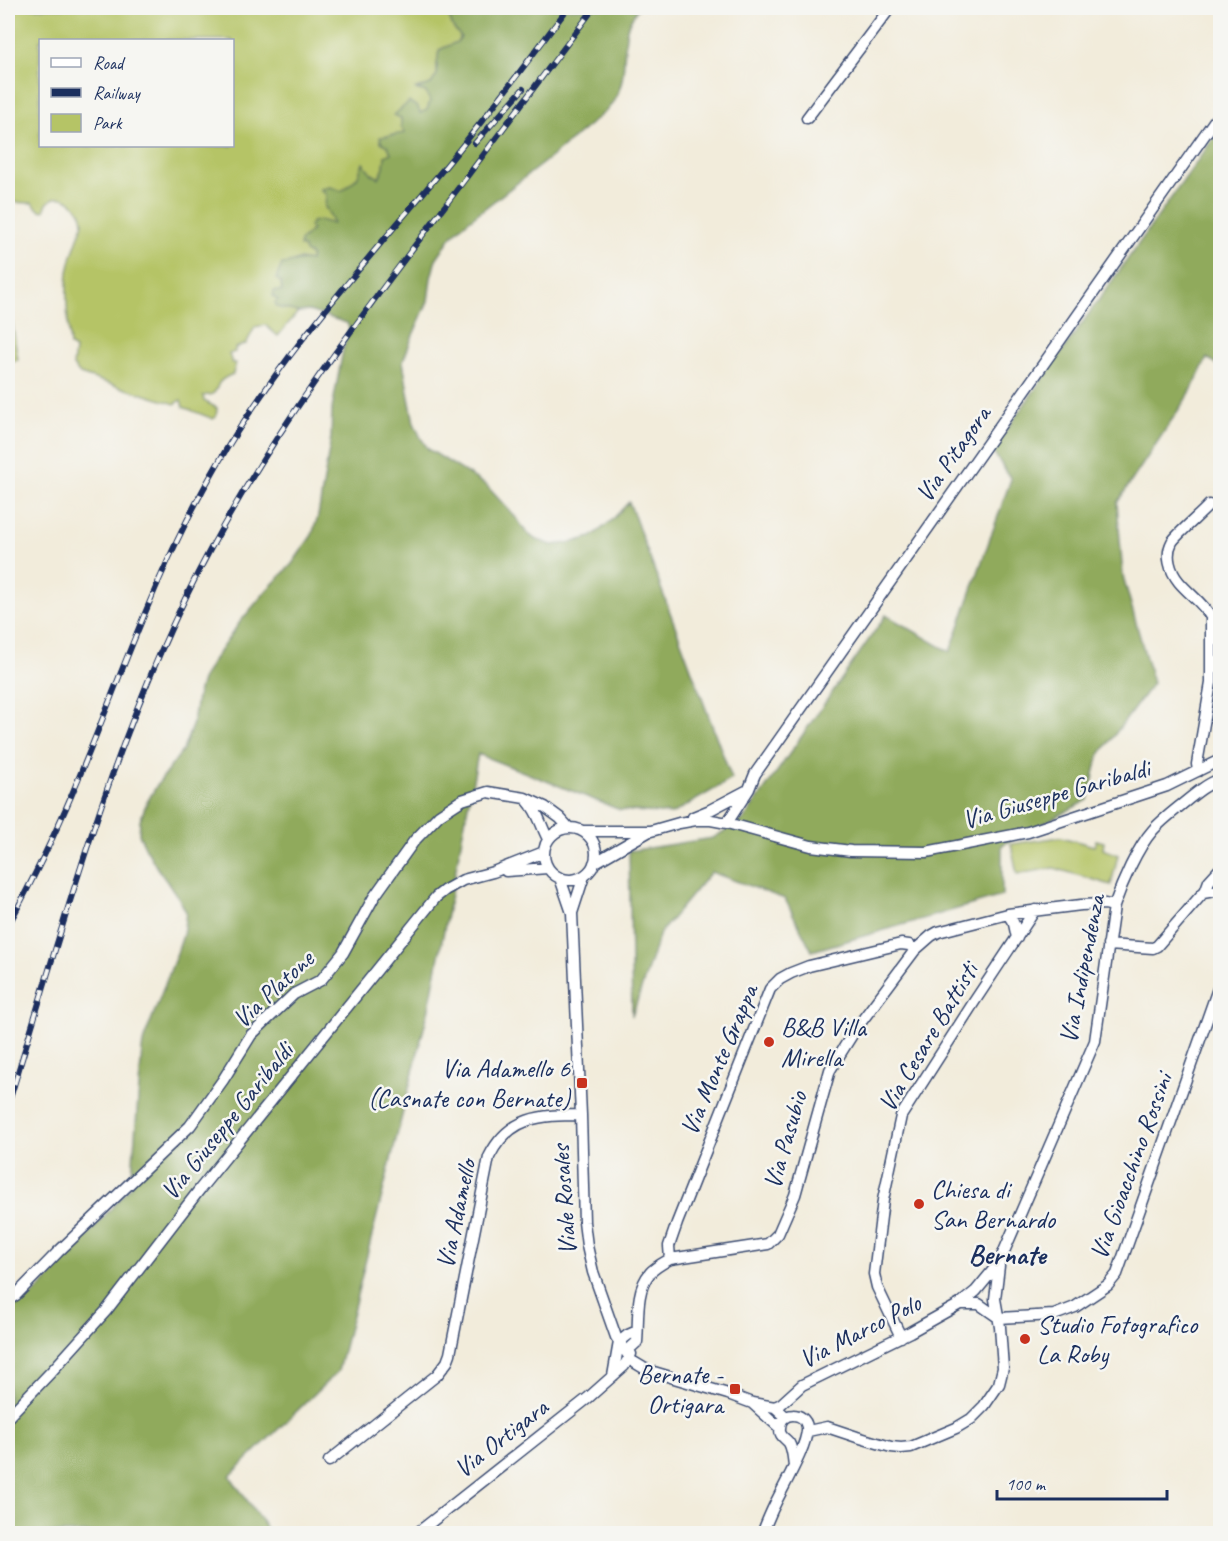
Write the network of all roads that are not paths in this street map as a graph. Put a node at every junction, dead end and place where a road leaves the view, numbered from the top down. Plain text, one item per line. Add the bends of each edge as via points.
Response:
1 (890, 8) edge
2 (1221, 113) edge
3 (807, 118) dead end
4 (1209, 506) dead end
5 (1221, 760) edge
6 (1198, 771) junction
7 (1221, 779) edge
8 (749, 789) junction
9 (525, 798) junction
10 (680, 823) junction
11 (727, 823) junction
12 (569, 828) junction
13 (584, 831) junction
14 (651, 831) junction
15 (548, 839) junction
16 (544, 852) junction
17 (594, 863) junction
18 (548, 868) junction
19 (1221, 869) edge
20 (493, 872) junction
21 (584, 876) junction
22 (560, 878) junction
23 (1221, 890) edge
24 (1205, 892) junction
25 (1114, 906) junction
26 (1035, 910) junction
27 (572, 913) junction
28 (1008, 914) junction
29 (1017, 938) junction
30 (1108, 945) junction
31 (915, 950) junction
32 (1221, 983) edge
33 (581, 1115) junction
34 (670, 1259) junction
35 (999, 1263) junction
36 (8, 1300) edge
37 (960, 1304) junction
38 (999, 1318) junction
39 (637, 1331) junction
40 (901, 1337) junction
41 (619, 1342) junction
42 (630, 1352) junction
43 (613, 1376) junction
44 (752, 1403) junction
45 (779, 1404) junction
46 (788, 1416) junction
47 (8, 1417) edge
48 (780, 1428) junction
49 (806, 1434) junction
50 (788, 1442) junction
51 (329, 1461) dead end
52 (794, 1466) junction
53 (416, 1533) edge
54 (762, 1533) edge

1 - 3 street
2 - 8 street, Via Pitagora via 755,774
4 - 6 street via 1172,541 1168,554 1173,574 1211,617 1211,683
5 - 6 street, Via Giuseppe Garibaldi
6 - 11 street, Via Giuseppe Garibaldi via 1167,786 1028,832 926,852 811,846
7 - 25 street, Via Indipendenza via 1190,798 1152,831
8 - 10 street
8 - 11 street, Via Pitagora
9 - 12 street, Via Platone via 545,807
9 - 15 street via 537,811
9 - 36 street, Via Platone via 488,792 462,800 439,815 414,841 321,980 294,994 251,1035 190,1126
10 - 11 street, Via Giuseppe Garibaldi
10 - 14 street, Via Giuseppe Garibaldi
12 - 13 street
12 - 15 street
13 - 14 street, Via Giuseppe Garibaldi
13 - 17 street via 595,845
14 - 17 street, Via Giuseppe Garibaldi
15 - 16 street
16 - 18 street
16 - 20 street, Via Giuseppe Garibaldi
17 - 21 street
18 - 20 street, Via Giuseppe Garibaldi
18 - 22 street
19 - 24 street
20 - 47 street, Via Giuseppe Garibaldi via 463,880 436,897 106,1311
21 - 22 street
21 - 27 street
22 - 27 street
23 - 24 street
24 - 30 street via 1157,946
25 - 26 street, Via Pasubio
25 - 30 street, Via Indipendenza
26 - 28 street, Via Pasubio
26 - 29 street, Via Cesare Battisti
27 - 33 street
28 - 29 street
28 - 31 street, Via Pasubio via 938,932
29 - 40 street, Via Cesare Battisti via 901,1116 883,1200 874,1274
30 - 35 street, Via Indipendenza via 1095,1041
31 - 34 street, Via Pasubio via 830,1070 795,1195 778,1234 768,1244
31 - 34 street, Via Monte Grappa via 901,944 809,966 780,979 770,989 677,1223 669,1246
32 - 38 street, Via Gioacchino Rossini via 1117,1274 1075,1307 1054,1315
33 - 41 street, Viale Rosales via 587,1246
33 - 51 street, Via Adamello via 553,1114 524,1121 498,1140 489,1157 447,1362 437,1375
34 - 39 street via 650,1273 643,1284
35 - 37 street, Via Marco Polo
35 - 38 street via 995,1299
37 - 38 street via 979,1304
37 - 40 street, Via Marco Polo
38 - 49 street via 1003,1368 999,1384 971,1419 902,1448 827,1427
39 - 41 street
39 - 42 street via 637,1342
40 - 45 street, Via Marco Polo via 802,1385
41 - 42 street, Viale Rosales
41 - 43 street
42 - 43 street, Via Ortigara
42 - 44 street, Viale Rosales via 632,1361 648,1370
43 - 53 street, Via Ortigara
44 - 45 street, Viale Rosales
44 - 48 street, Viale Rosales
45 - 46 street, Via Marco Polo
46 - 48 street
46 - 49 street via 803,1418
48 - 50 street
49 - 50 street via 796,1443
49 - 52 street
50 - 52 street
52 - 54 street

